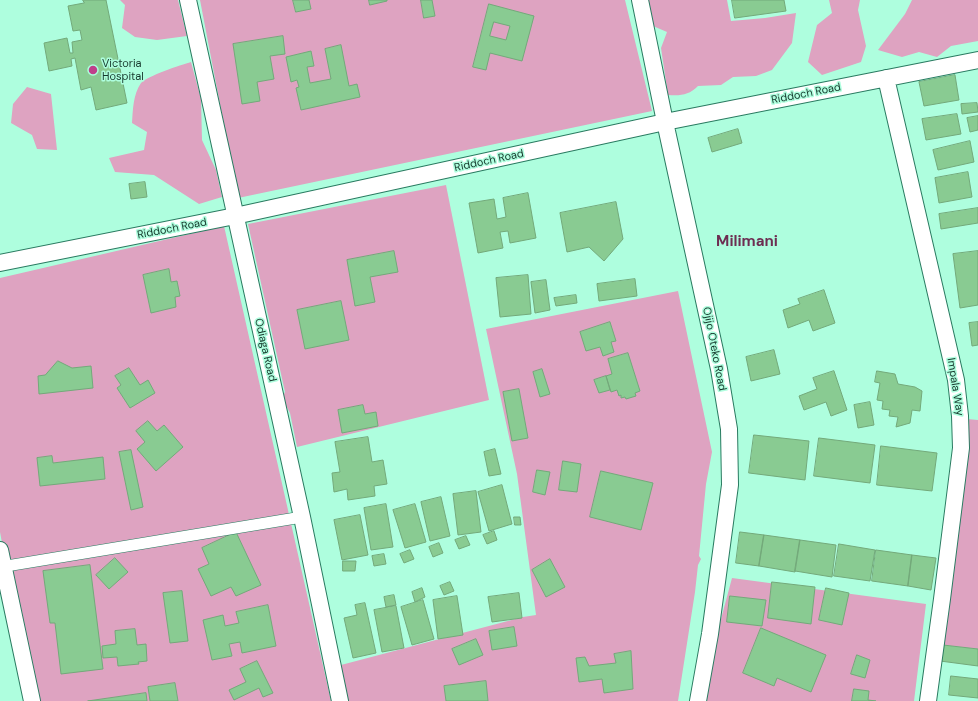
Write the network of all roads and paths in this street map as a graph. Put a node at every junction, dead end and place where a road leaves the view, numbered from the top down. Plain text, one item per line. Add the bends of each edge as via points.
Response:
1 (188, 0) edge
2 (640, 0) edge
3 (978, 60) edge
4 (886, 78) junction
5 (665, 122) junction
6 (235, 216) junction
7 (0, 263) edge
8 (302, 517) junction
9 (0, 550) edge
10 (2, 567) edge
11 (32, 701) edge
12 (340, 701) edge
13 (698, 701) edge
14 (928, 701) edge

1 - 6 street, Odiaga Road
2 - 5 street, Ojijo Oteko Road
3 - 4 street, Riddoch Road
4 - 5 street, Riddoch Road
4 - 14 street, Impala Way via 956,380 960,416 961,448
5 - 6 street, Riddoch Road
5 - 13 street, Ojijo Oteko Road via 719,369 729,429 730,485 710,634
6 - 7 street, Riddoch Road
6 - 8 street, Odiaga Road
8 - 10 street
8 - 12 street, Odiaga Road
9 - 10 street
10 - 11 street

